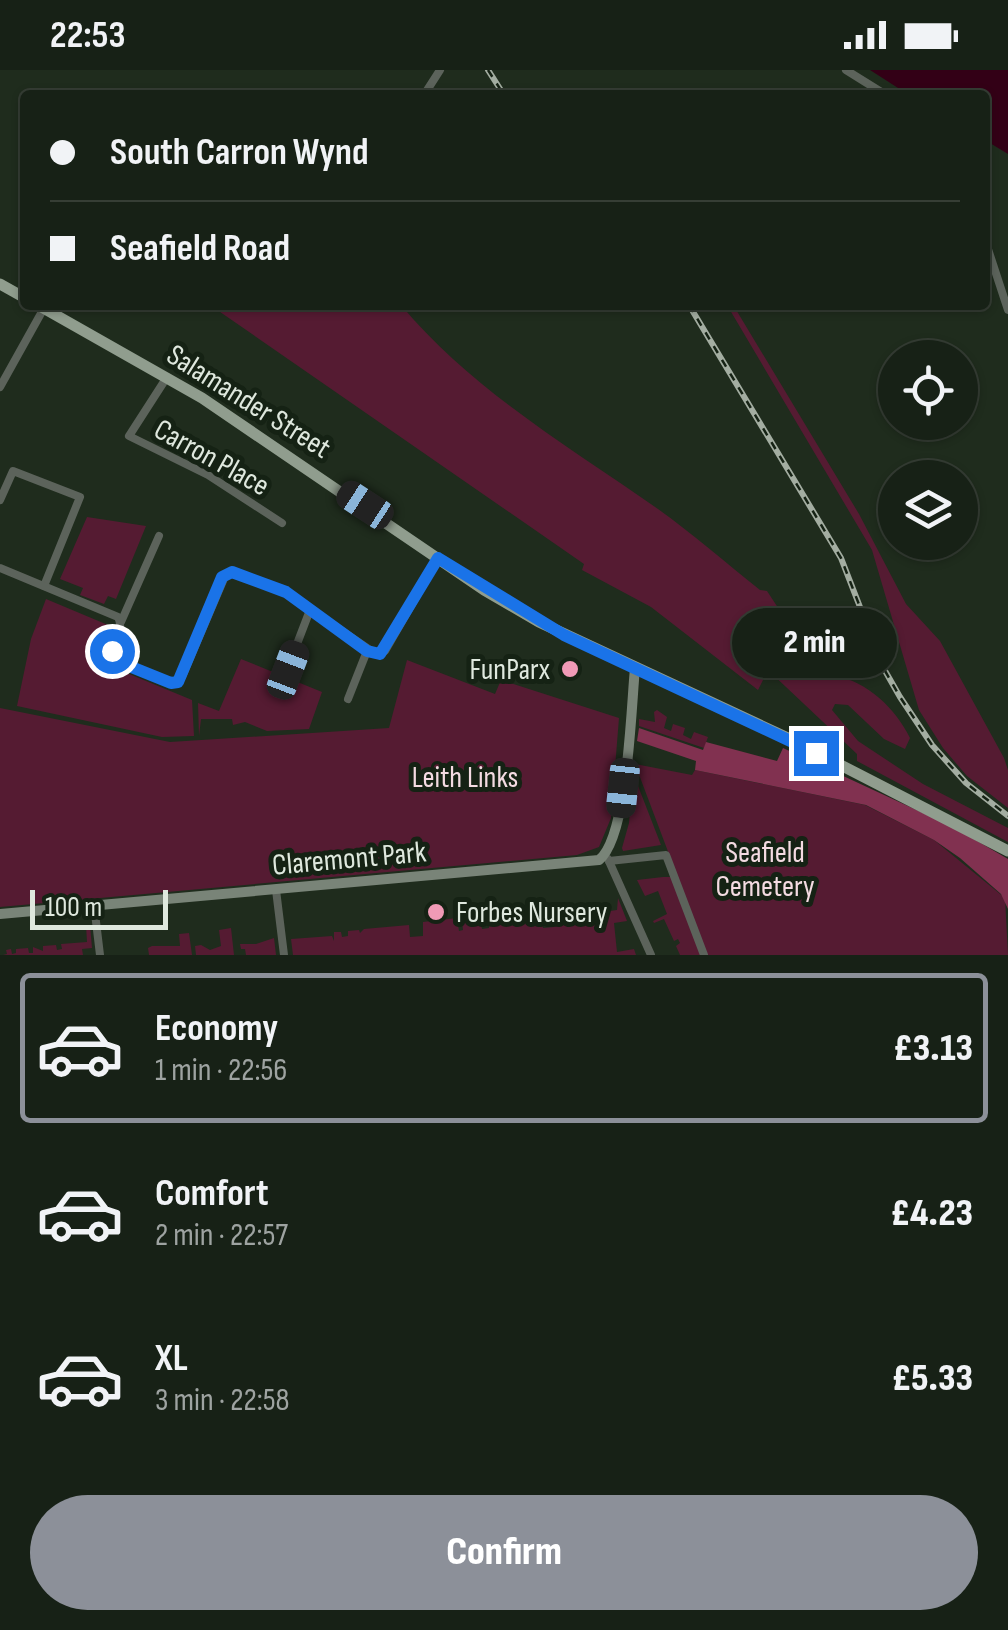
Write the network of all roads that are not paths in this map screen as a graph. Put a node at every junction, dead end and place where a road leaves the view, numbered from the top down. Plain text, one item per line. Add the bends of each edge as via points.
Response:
1 (846, 70) edge
2 (878, 90) edge
3 (990, 255) edge
4 (39, 310) edge
5 (48, 310) edge
6 (1008, 310) edge
7 (168, 378) junction
8 (0, 387) edge
9 (0, 500) edge
10 (282, 523) dead end
11 (159, 536) dead end
12 (438, 558) junction
13 (0, 568) edge
14 (44, 586) junction
15 (310, 610) junction
16 (121, 622) junction
17 (367, 651) junction
18 (635, 668) junction
19 (288, 670) dead end
20 (348, 699) dead end
21 (1008, 850) edge
22 (608, 858) junction
23 (276, 890) junction
24 (94, 906) junction
25 (0, 914) edge
26 (100, 955) edge
27 (284, 955) edge
28 (650, 955) edge
29 (704, 955) edge

1 - 2 street
3 - 6 street
4 - 8 street
5 - 7 main road, Salamander Street
7 - 10 street, Carron Place via 130,436
7 - 12 main road, Salamander Street
9 - 14 street via 13,471 80,497
11 - 16 street
12 - 17 street via 388,646 380,654
12 - 18 main road, Salamander Street via 539,622
13 - 14 street
14 - 16 street
15 - 16 street via 286,592 226,574 182,678 171,683 114,660
15 - 17 street
15 - 19 street
17 - 20 street
18 - 21 main road, Salamander Street
18 - 22 street via 619,822
22 - 23 street, Claremont Park
22 - 28 street
22 - 29 street via 666,855
23 - 24 street, Claremont Park
23 - 27 street
24 - 25 street, Claremont Park
24 - 26 street

